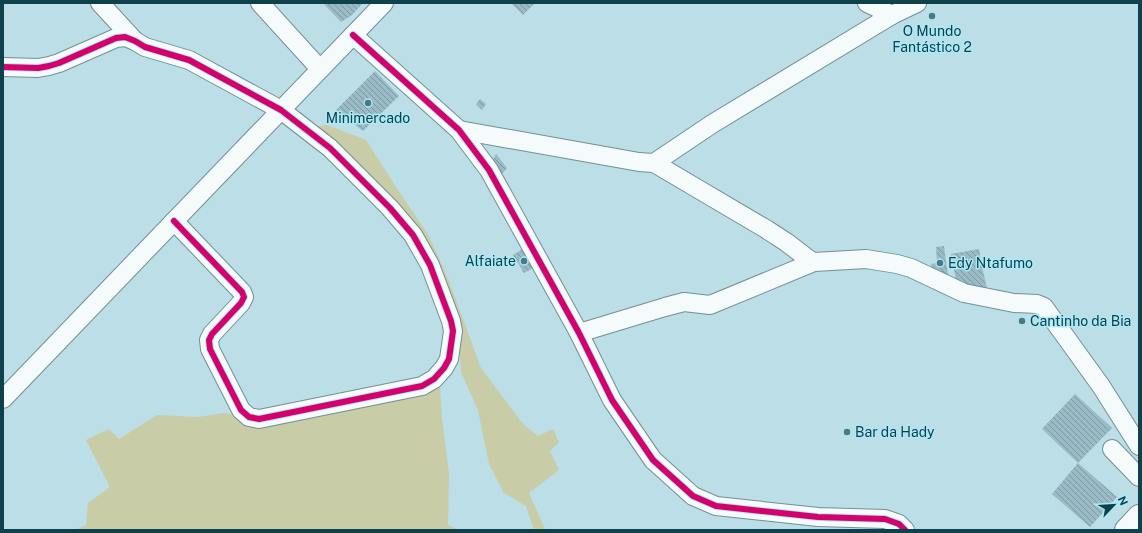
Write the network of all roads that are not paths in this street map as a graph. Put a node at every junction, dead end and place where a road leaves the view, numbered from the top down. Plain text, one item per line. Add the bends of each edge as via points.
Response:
1 (100, 3) edge
2 (260, 3) edge
3 (384, 3) edge
4 (867, 3) edge
5 (918, 3) edge
6 (892, 15) junction
7 (353, 35) junction
8 (135, 41) junction
9 (3, 67) edge
10 (320, 69) junction
11 (281, 110) junction
12 (459, 130) junction
13 (654, 163) junction
14 (174, 221) junction
15 (814, 262) junction
16 (579, 334) junction
17 (3, 399) edge
18 (1139, 446) edge
19 (1112, 448) dead end
20 (1139, 477) edge
21 (1139, 516) edge
22 (906, 530) edge
23 (1126, 530) edge

1 - 8 street
2 - 10 street
3 - 7 street
4 - 6 street
5 - 6 street
6 - 13 street via 712,124
7 - 10 street
7 - 12 street
8 - 9 street via 125,37 116,38 49,66
8 - 11 street via 145,47 189,60
10 - 11 street
11 - 14 street
11 - 14 street via 330,148 413,235 430,265 453,331 449,359 434,379 414,388 259,418 249,417 241,410 210,349 209,340 241,304 244,297
12 - 13 street
12 - 16 street via 489,170
13 - 15 street via 766,229
14 - 17 street
15 - 16 street via 710,305 684,302
15 - 18 street via 866,259 897,264 964,293 1044,306 1101,386
16 - 22 street via 612,400 653,460 693,496 716,506 818,517 885,519 899,524
19 - 20 street
21 - 23 main road

